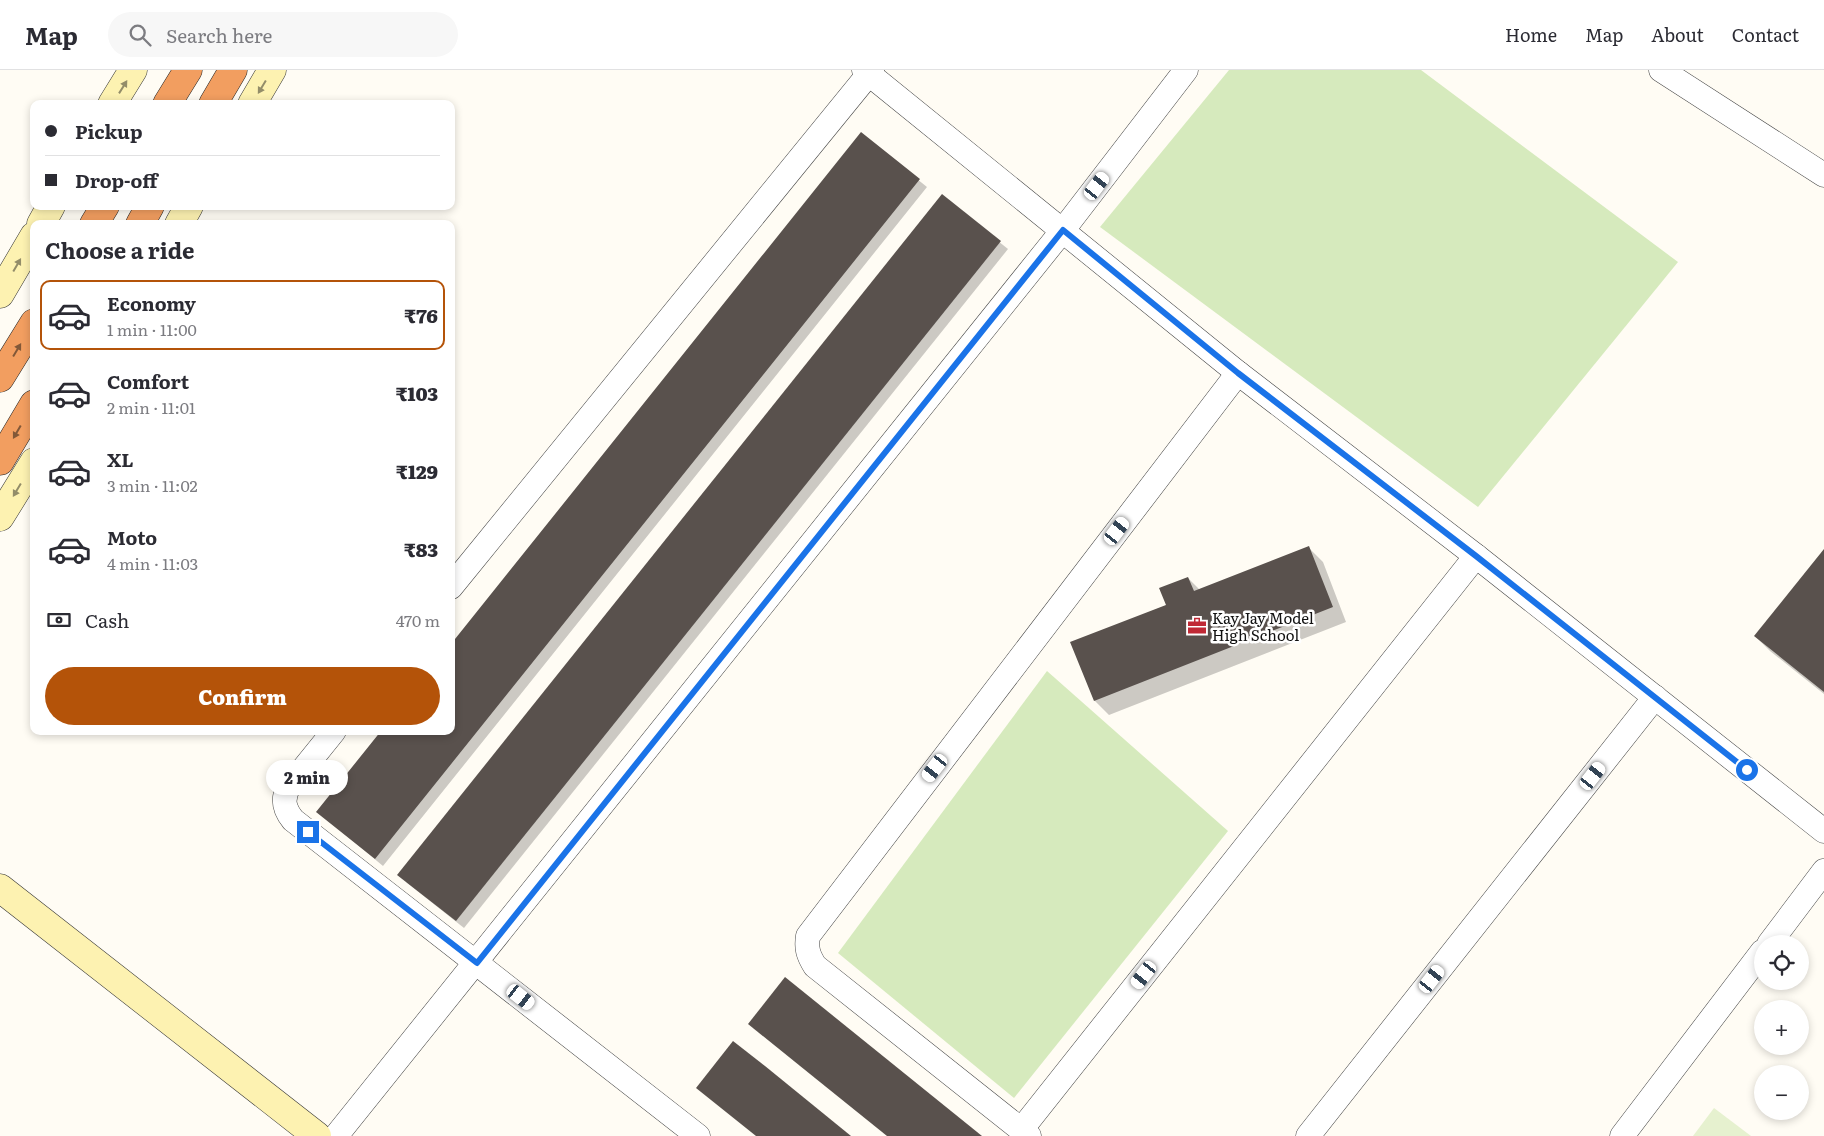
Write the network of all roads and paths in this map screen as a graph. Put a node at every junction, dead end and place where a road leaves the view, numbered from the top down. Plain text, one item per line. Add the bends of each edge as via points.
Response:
1 (133, 70) edge
2 (188, 70) edge
3 (233, 70) edge
4 (272, 70) edge
5 (1186, 70) edge
6 (1661, 70) edge
7 (868, 71) edge
8 (114, 100) edge
9 (169, 100) edge
10 (215, 100) edge
11 (254, 100) edge
12 (1824, 174) edge
13 (1063, 230) junction
14 (30, 243) edge
15 (0, 294) edge
16 (30, 329) edge
17 (1238, 373) junction
18 (0, 378) edge
19 (30, 411) edge
20 (0, 461) edge
21 (30, 468) edge
22 (0, 517) edge
23 (1476, 556) junction
24 (455, 582) edge
25 (1655, 697) junction
26 (331, 735) edge
27 (1824, 831) edge
28 (1824, 871) edge
29 (0, 888) edge
30 (1776, 935) edge
31 (477, 963) junction
32 (1754, 963) edge
33 (1025, 1133) edge
34 (317, 1136) edge
35 (336, 1136) edge
36 (698, 1136) edge
37 (1308, 1136) edge
38 (1622, 1136) edge

8 -> 1 street
2 - 9 highway
3 - 10 highway
4 -> 11 street
5 - 13 street
6 - 12 street
7 - 13 street
7 - 24 street
13 - 17 street
13 - 31 street
15 -> 14 street
18 -> 16 highway
17 - 23 street
17 - 33 street via 808,936 806,946 815,966
19 -> 20 highway
21 -> 22 street
23 - 25 street
23 - 33 street
25 - 27 street
25 - 37 street
26 - 31 street via 288,788 284,804 287,813
28 - 30 street
29 - 34 street
31 - 35 street
31 - 36 street
32 - 38 street

